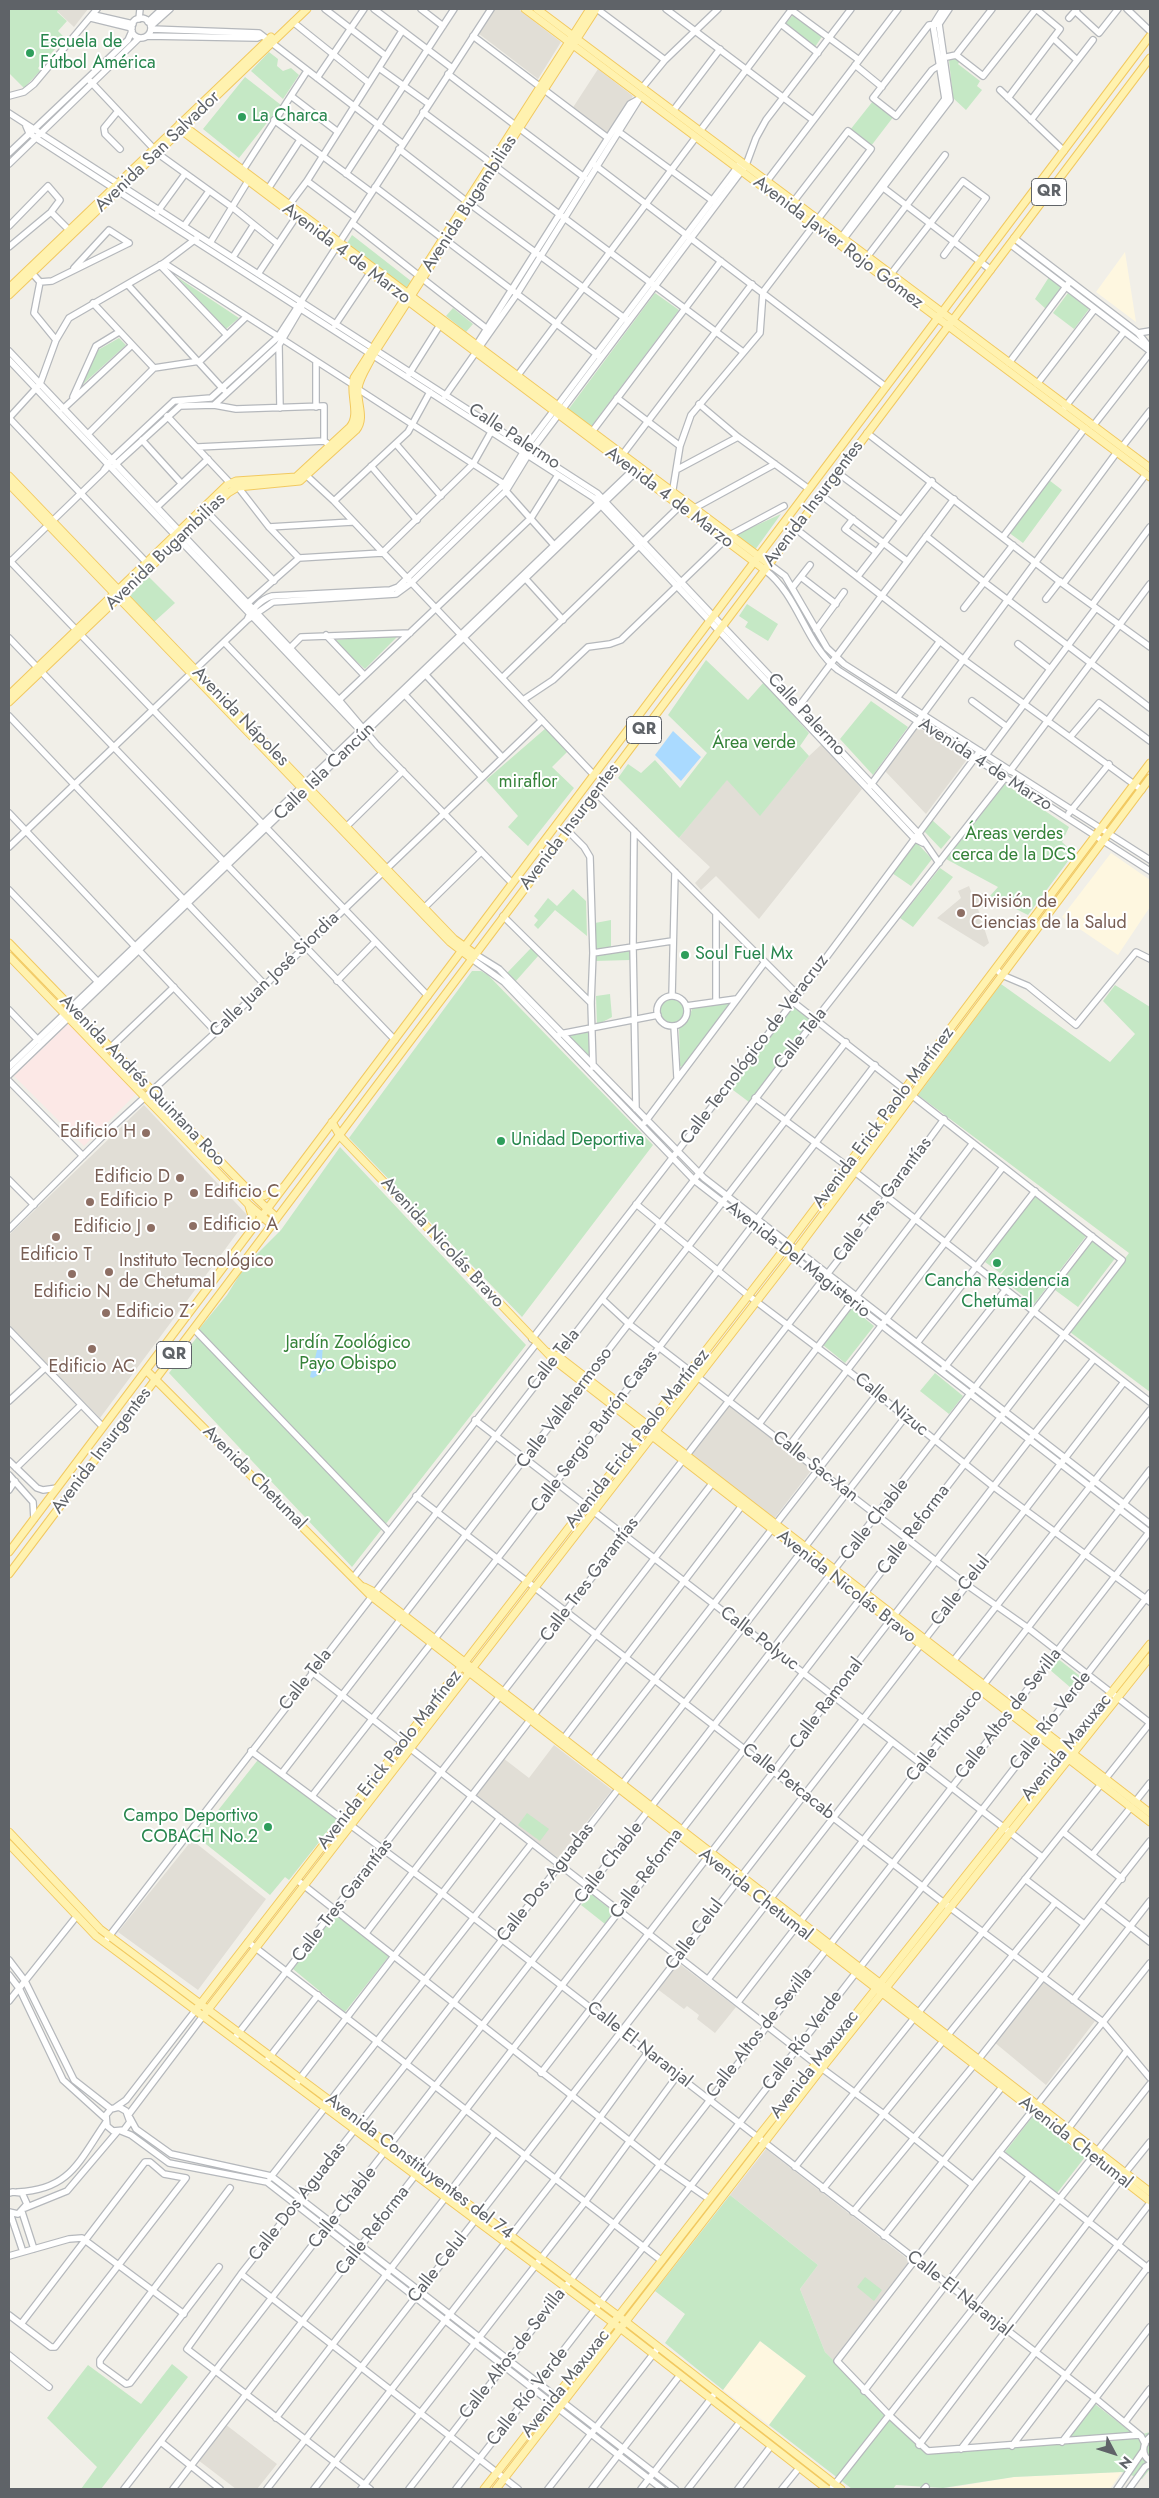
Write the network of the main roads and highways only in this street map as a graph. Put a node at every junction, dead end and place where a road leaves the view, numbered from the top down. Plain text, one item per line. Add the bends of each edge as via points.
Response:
1 (300, 9) edge
2 (307, 9) edge
3 (525, 9) edge
4 (536, 9) edge
5 (590, 9) edge
6 (596, 9) edge
7 (1150, 36) edge
8 (267, 39) junction
9 (573, 40) junction
10 (1150, 58) edge
11 (1096, 108) junction
12 (1106, 116) junction
13 (181, 127) junction
14 (698, 134) junction
15 (743, 165) junction
16 (241, 172) junction
17 (118, 187) junction
18 (816, 222) junction
19 (841, 240) junction
20 (338, 245) junction
21 (9, 288) edge
22 (9, 296) edge
23 (408, 297) junction
24 (940, 315) junction
25 (951, 324) junction
26 (477, 349) junction
27 (355, 387) junction
28 (1064, 408) junction
29 (590, 434) junction
30 (1120, 450) junction
31 (312, 467) junction
32 (636, 469) junction
33 (1149, 473) edge
34 (9, 476) edge
35 (9, 484) edge
36 (672, 496) junction
37 (804, 496) junction
38 (814, 504) junction
39 (691, 510) junction
40 (50, 523) junction
41 (178, 536) junction
42 (757, 560) junction
43 (767, 567) junction
44 (118, 594) junction
45 (39, 670) junction
46 (9, 695) edge
47 (9, 702) edge
48 (1150, 763) edge
49 (1150, 778) edge
50 (304, 787) junction
51 (547, 837) junction
52 (556, 845) junction
53 (385, 871) junction
54 (9, 942) edge
55 (463, 949) junction
56 (9, 956) edge
57 (474, 956) junction
58 (332, 1122) junction
59 (327, 1129) junction
60 (340, 1136) junction
61 (284, 1187) junction
62 (251, 1193) junction
63 (249, 1205) junction
64 (267, 1209) junction
65 (262, 1216) junction
66 (277, 1218) junction
67 (272, 1225) junction
68 (249, 1233) junction
69 (244, 1240) junction
70 (255, 1248) junction
71 (146, 1370) junction
72 (157, 1378) junction
73 (115, 1412) junction
74 (126, 1419) junction
75 (646, 1428) junction
76 (654, 1434) junction
77 (78, 1460) junction
78 (88, 1468) junction
79 (9, 1552) edge
80 (9, 1574) edge
81 (1150, 1644) edge
82 (1150, 1656) edge
83 (463, 1665) junction
84 (471, 1670) junction
85 (1114, 1696) junction
86 (1065, 1752) junction
87 (1072, 1757) junction
88 (1133, 1804) junction
89 (1150, 1813) edge
90 (1150, 1822) edge
91 (9, 1832) edge
92 (9, 1844) edge
93 (877, 1986) junction
94 (885, 1992) junction
95 (201, 2004) junction
96 (196, 2010) junction
97 (208, 2010) junction
98 (203, 2016) junction
99 (975, 2062) junction
100 (819, 2066) junction
101 (1034, 2107) junction
102 (1095, 2154) junction
103 (1123, 2176) junction
104 (1150, 2192) edge
105 (1150, 2202) edge
106 (622, 2319) junction
107 (617, 2326) junction
108 (558, 2402) junction
109 (833, 2487) edge
110 (484, 2489) edge
111 (496, 2489) edge
112 (826, 2489) edge
113 (841, 2489) edge

1 - 8 main road, Avenida San Salvador
2 - 8 main road, Avenida San Salvador
3 - 9 main road, Avenida Javier Rojo Gómez
4 - 9 main road, Avenida Javier Rojo Gómez
5 - 9 main road, Avenida Bugambilias
6 - 9 main road, Avenida Bugambilias
7 - 11 main road, Avenida Insurgentes / QR
8 - 13 main road, Avenida San Salvador
9 - 14 main road, Avenida Javier Rojo Gómez via 673,111
9 - 14 main road, Avenida Javier Rojo Gómez via 640,98
9 - 23 main road, Avenida Bugambilias
10 - 12 main road, Avenida Insurgentes / QR
11 - 12 main road
11 - 24 main road, Avenida Insurgentes / QR
12 - 25 main road, Avenida Insurgentes / QR
13 - 16 main road, Avenida 4 de Marzo
13 - 17 main road, Avenida San Salvador
14 - 15 main road, Avenida Javier Rojo Gómez
15 - 18 main road, Avenida Javier Rojo Gómez
15 - 18 main road, Avenida Javier Rojo Gómez via 794,201
16 - 20 main road, Avenida 4 de Marzo via 268,188
16 - 20 main road, Avenida 4 de Marzo via 248,181
17 - 21 main road, Avenida San Salvador
17 - 22 main road, Avenida San Salvador
18 - 19 main road, Avenida Javier Rojo Gómez
19 - 24 main road, Avenida Javier Rojo Gómez
19 - 24 main road, Avenida Javier Rojo Gómez via 891,274
20 - 23 main road, Avenida 4 de Marzo
20 - 23 main road, Avenida 4 de Marzo via 370,273
23 - 26 main road, Avenida 4 de Marzo
23 - 26 main road, Avenida 4 de Marzo via 440,325
23 - 27 main road, Avenida Bugambilias via 373,351
24 - 25 main road, Avenida Javier Rojo Gómez
24 - 37 main road, Avenida Insurgentes / QR
25 - 28 main road, Avenida Javier Rojo Gómez
25 - 28 main road, Avenida Javier Rojo Gómez via 1009,363
25 - 38 main road, Avenida Insurgentes / QR
26 - 29 main road, Avenida 4 de Marzo
27 - 31 main road, Avenida Bugambilias via 354,421 328,444
27 - 31 main road, Avenida Bugambilias via 361,421 359,427
28 - 30 main road, Avenida Javier Rojo Gómez via 1085,428
28 - 30 main road, Avenida Javier Rojo Gómez via 1094,426
29 - 32 main road, Avenida 4 de Marzo
29 - 32 main road, Avenida 4 de Marzo via 623,454
30 - 33 main road, Avenida Javier Rojo Gómez
31 - 41 main road, Avenida Bugambilias via 307,476 291,483 238,487
31 - 41 main road, Avenida Bugambilias via 292,478 230,483
32 - 36 main road, Avenida 4 de Marzo
34 - 40 main road, Avenida Nápoles
35 - 40 main road, Avenida Nápoles
36 - 39 main road, Avenida 4 de Marzo
36 - 39 main road, Avenida 4 de Marzo via 680,506
37 - 38 main road
37 - 42 main road, Avenida Insurgentes / QR
38 - 43 main road, Avenida Insurgentes / QR
39 - 42 main road, Avenida 4 de Marzo
40 - 44 main road, Avenida Nápoles
41 - 44 main road, Avenida Bugambilias
41 - 44 main road, Avenida Bugambilias
42 - 43 main road, Avenida 4 de Marzo
42 - 51 main road, Avenida Insurgentes / QR
43 - 52 main road, Avenida Insurgentes / QR
44 - 45 main road, Avenida Bugambilias
44 - 50 main road, Avenida Nápoles
45 - 46 main road, Avenida Bugambilias
45 - 47 main road, Avenida Bugambilias
48 - 75 main road, Avenida Erick Paolo Martínez via 847,1167
49 - 76 main road, Avenida Erick Paolo Martínez
50 - 53 main road, Avenida Nápoles
50 - 53 main road, Avenida Nápoles
51 - 52 main road
51 - 55 main road, Avenida Insurgentes / QR
52 - 57 main road, Avenida Insurgentes / QR
53 - 55 main road, Avenida Nápoles
54 - 62 main road, Avenida Andrés Quintana Roo
55 - 57 main road, Avenida Nápoles
55 - 58 main road, Avenida Insurgentes / QR
56 - 63 main road, Avenida Andrés Quintana Roo
57 - 60 main road, Avenida Insurgentes / QR
58 - 59 main road, Avenida Insurgentes / QR
58 - 60 main road, Avenida Nicolás Bravo
59 - 60 main road, Avenida Nicolás Bravo
59 - 61 main road, Avenida Insurgentes / QR
60 - 66 main road, Avenida Insurgentes / QR
60 - 75 main road, Avenida Nicolás Bravo via 544,1351
61 - 62 main road via 264,1196
61 - 64 main road, Avenida Insurgentes / QR
62 - 64 main road, Avenida Andrés Quintana Roo
63 - 65 main road, Avenida Andrés Quintana Roo
63 - 68 main road via 252,1216
64 - 65 main road, Avenida Insurgentes / QR
64 - 66 main road, Avenida Andrés Quintana Roo
65 - 67 main road, Avenida Andrés Quintana Roo
65 - 68 main road, Avenida Insurgentes / QR
66 - 67 main road, Avenida Insurgentes / QR
67 - 70 main road, Avenida Insurgentes / QR
68 - 69 main road, Avenida Insurgentes / QR
69 - 70 main road
69 - 71 main road, Avenida Insurgentes / QR
70 - 72 main road, Avenida Insurgentes / QR
71 - 72 main road, Avenida Chetumal
71 - 73 main road, Avenida Insurgentes / QR
72 - 74 main road, Avenida Insurgentes / QR
72 - 83 main road, Avenida Chetumal via 353,1578
73 - 74 main road
73 - 77 main road, Avenida Insurgentes / QR
74 - 78 main road, Avenida Insurgentes / QR
75 - 76 main road, Avenida Nicolás Bravo
75 - 83 main road, Avenida Erick Paolo Martínez
76 - 84 main road, Avenida Erick Paolo Martínez
76 - 86 main road, Avenida Nicolás Bravo
77 - 78 main road
77 - 79 main road, Avenida Insurgentes / QR
78 - 80 main road, Avenida Insurgentes / QR
81 - 85 main road, Avenida Maxuxac
82 - 85 main road, Avenida Maxuxac
83 - 84 main road, Avenida Chetumal
83 - 95 main road, Avenida Erick Paolo Martínez
84 - 93 main road, Avenida Chetumal
84 - 97 main road, Avenida Erick Paolo Martínez
85 - 86 main road, Avenida Maxuxac
85 - 87 main road, Avenida Maxuxac
86 - 87 main road, Avenida Nicolás Bravo
86 - 93 main road, Avenida Maxuxac
87 - 88 main road, Avenida Nicolás Bravo
87 - 94 main road, Avenida Maxuxac
88 - 89 main road, Avenida Nicolás Bravo
88 - 90 main road, Avenida Nicolás Bravo
91 - 95 main road, Avenida Constituyentes del 74 via 86,1916
92 - 96 main road, Avenida Constituyentes del 74 via 76,1917 104,1942
93 - 94 main road, Avenida Chetumal
93 - 100 main road, Avenida Maxuxac
94 - 99 main road, Avenida Chetumal
94 - 100 main road, Avenida Maxuxac
95 - 96 main road, Avenida Erick Paolo Martínez
95 - 97 main road, Avenida Constituyentes del 74
96 - 98 main road, Avenida Constituyentes del 74
97 - 98 main road, Avenida Erick Paolo Martínez
97 - 106 main road, Avenida Constituyentes del 74
98 - 107 main road, Avenida Constituyentes del 74
99 - 101 main road, Avenida Chetumal
99 - 101 main road, Avenida Chetumal via 1002,2087
100 - 106 main road, Avenida Maxuxac via 764,2143
100 - 106 main road, Avenida Maxuxac via 758,2137 662,2261
101 - 102 main road, Avenida Chetumal
101 - 102 main road, Avenida Chetumal via 1068,2129
102 - 103 main road, Avenida Chetumal
103 - 104 main road, Avenida Chetumal
103 - 105 main road, Avenida Chetumal
106 - 107 main road, Avenida Maxuxac
106 - 109 main road, Avenida Constituyentes del 74
107 - 108 main road, Avenida Maxuxac
107 - 112 main road, Avenida Constituyentes del 74
108 - 110 main road, Avenida Maxuxac
108 - 111 main road, Avenida Maxuxac
109 - 113 main road, Avenida Constituyentes del 74

